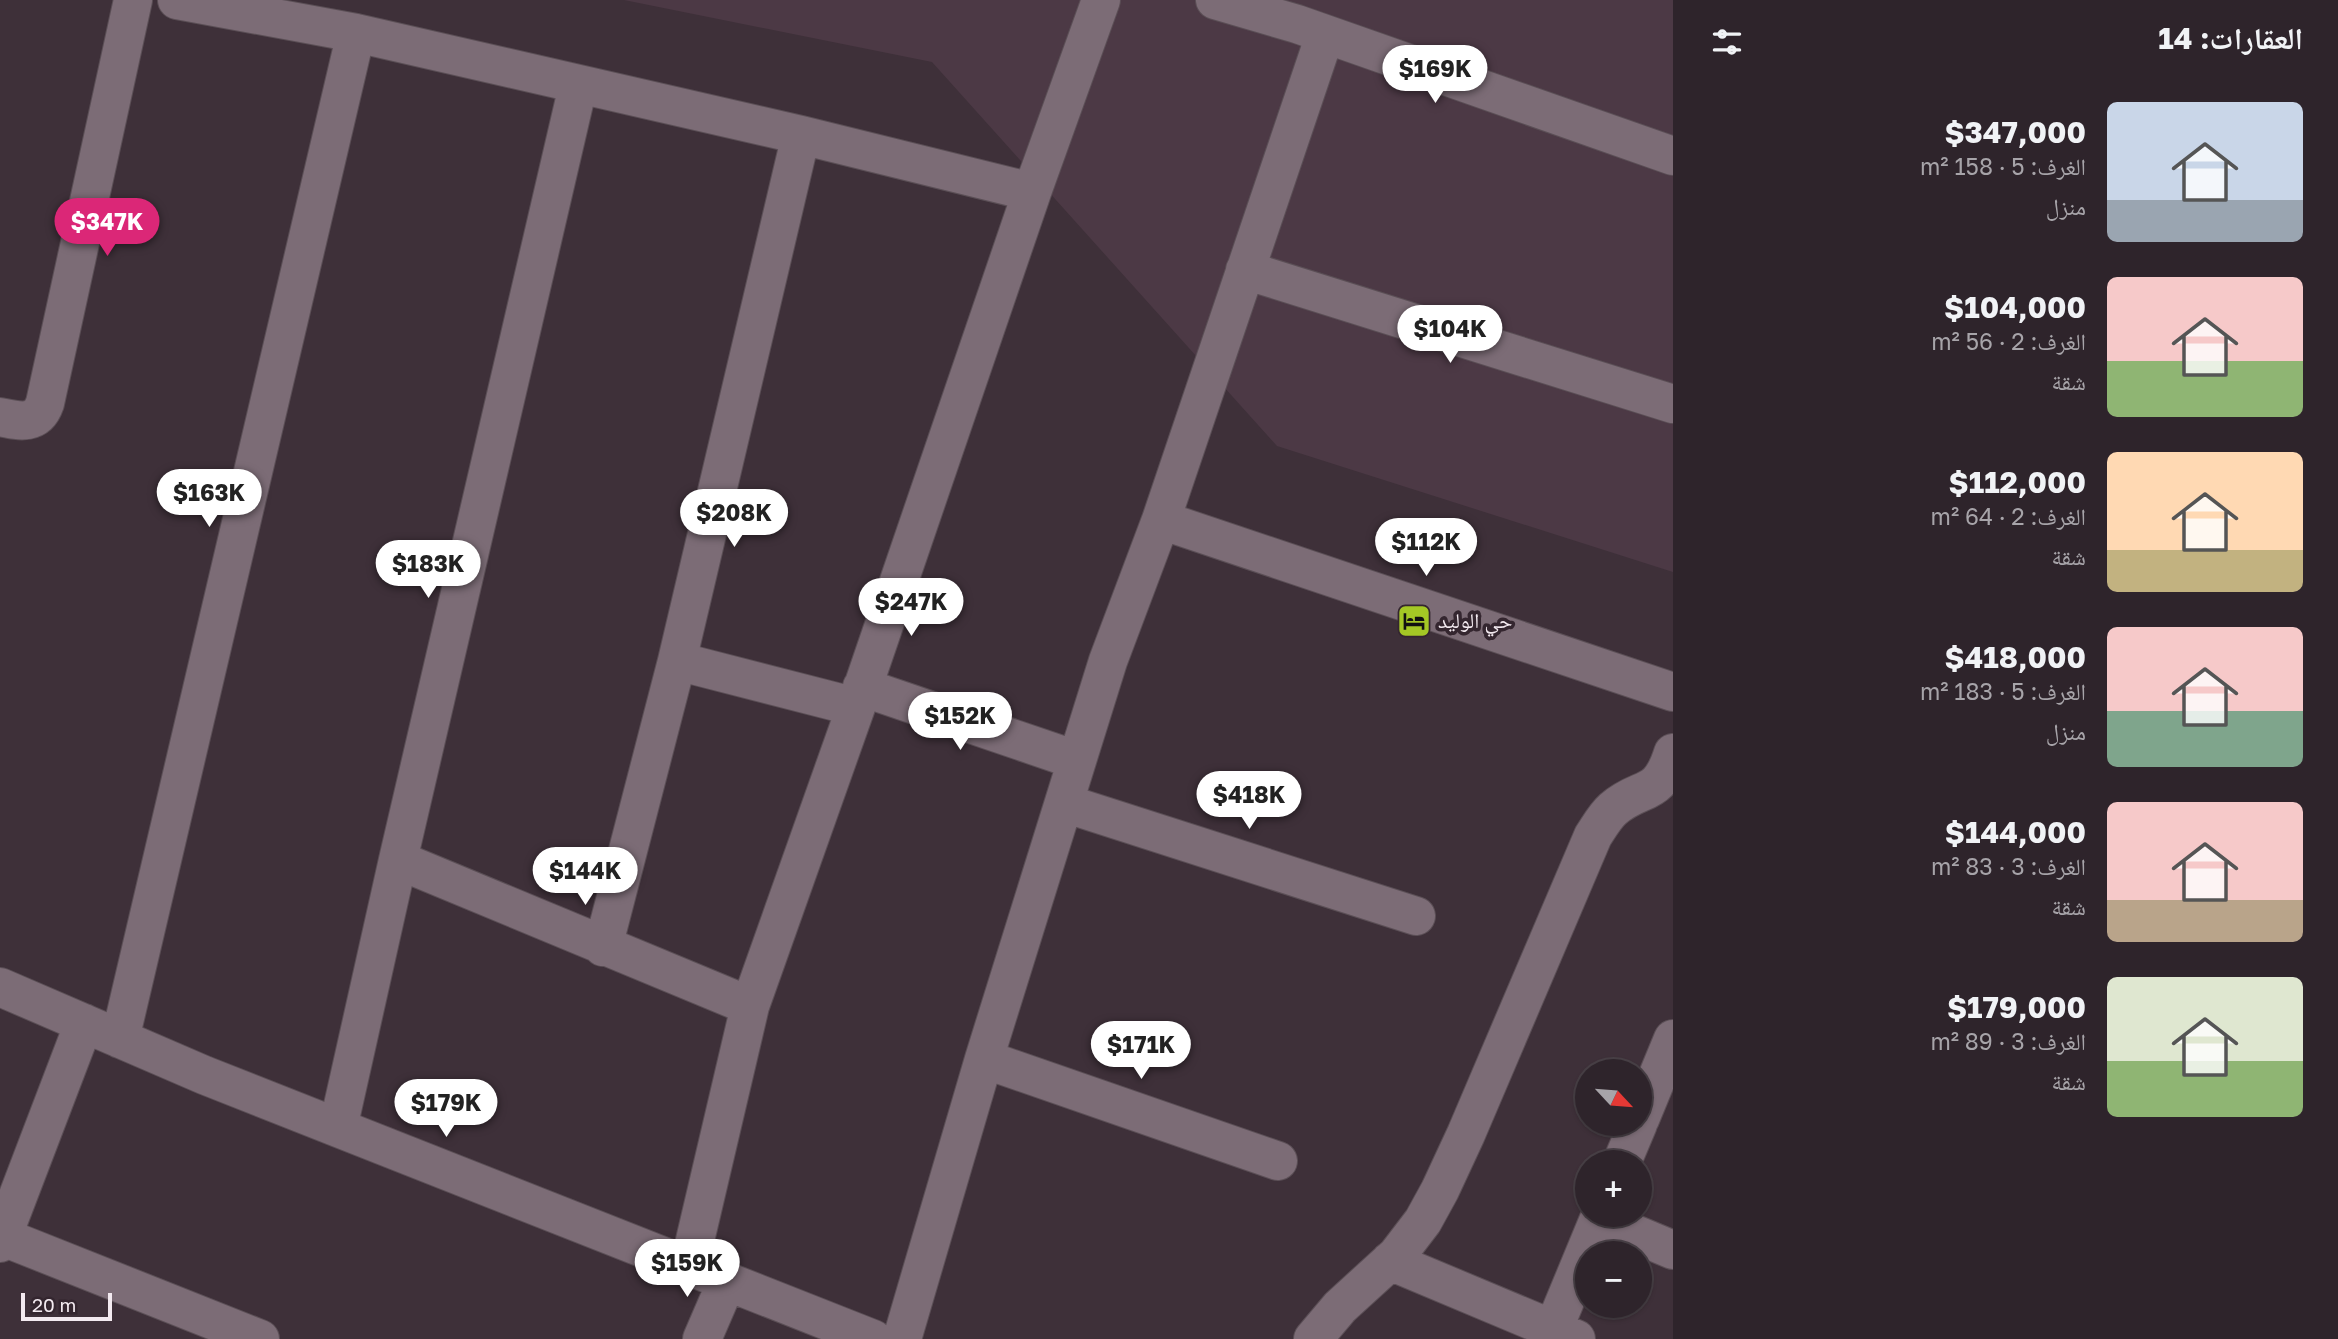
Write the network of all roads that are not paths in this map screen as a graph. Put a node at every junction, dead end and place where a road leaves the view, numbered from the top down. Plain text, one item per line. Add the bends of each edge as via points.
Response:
1 (133, 0) edge
2 (177, 0) edge
3 (1101, 0) edge
4 (1215, 0) edge
5 (1308, 20) edge
6 (356, 33) junction
7 (578, 86) junction
8 (801, 135) junction
9 (1673, 156) edge
10 (1032, 192) junction
11 (1245, 270) junction
12 (1673, 404) edge
13 (0, 417) edge
14 (1161, 520) junction
15 (677, 661) junction
16 (1673, 692) edge
17 (859, 697) junction
18 (1673, 753) edge
19 (1076, 760) junction
20 (1656, 801) edge
21 (1064, 803) junction
22 (398, 860) junction
23 (1416, 916) dead end
24 (603, 947) junction
25 (0, 987) edge
26 (750, 1006) junction
27 (84, 1023) junction
28 (120, 1039) junction
29 (1673, 1039) edge
30 (984, 1059) junction
31 (1652, 1106) edge
32 (338, 1128) junction
33 (1278, 1161) dead end
34 (1597, 1227) edge
35 (1622, 1227) edge
36 (1, 1240) edge
37 (1673, 1250) edge
38 (1390, 1261) junction
39 (689, 1266) junction
40 (727, 1281) junction
41 (208, 1329) edge
42 (1564, 1334) edge
43 (260, 1339) edge
44 (702, 1339) edge
45 (873, 1339) edge
46 (902, 1339) edge
47 (1313, 1339) edge

1 - 13 street via 45,403 29,421
2 - 6 street
3 - 10 street
4 - 5 street
5 - 9 street
5 - 11 street
6 - 7 street
6 - 28 street
7 - 8 street
7 - 22 street
8 - 10 street
8 - 15 street
10 - 17 street
11 - 12 street
11 - 14 street
14 - 16 street
14 - 19 street
15 - 17 street
15 - 24 street
17 - 19 street
17 - 26 street
18 - 20 street via 1659,782
19 - 21 street
20 - 38 street via 1613,808 1593,836 1440,1190 1423,1221
21 - 23 street
21 - 30 street
22 - 24 street
22 - 32 street
24 - 26 street
25 - 27 street
26 - 39 street
27 - 28 street
27 - 36 street
28 - 32 street
29 - 31 street
30 - 33 street
30 - 46 street
32 - 39 street
34 - 42 street
35 - 37 street
36 - 41 street
38 - 42 street
38 - 47 street
39 - 40 street
40 - 44 street
40 - 45 street
41 - 43 street

